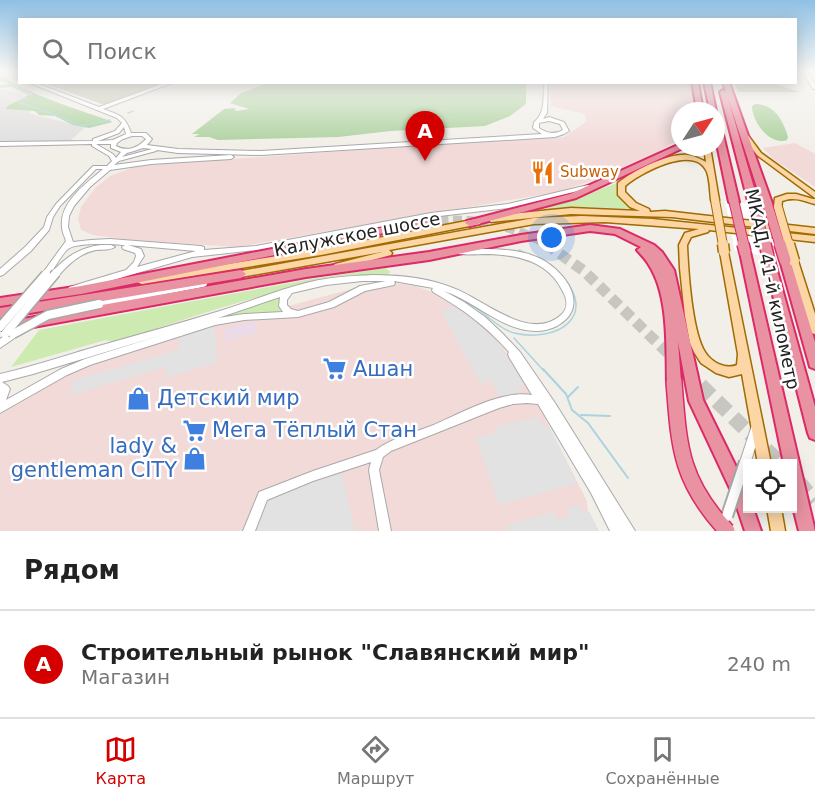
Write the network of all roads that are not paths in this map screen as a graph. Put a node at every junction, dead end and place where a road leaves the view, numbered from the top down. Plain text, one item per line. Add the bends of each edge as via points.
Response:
1 (67, 97) edge
2 (132, 97) edge
3 (546, 97) edge
4 (725, 97) edge
5 (731, 97) edge
6 (99, 109) junction
7 (545, 113) junction
8 (540, 120) junction
9 (558, 121) junction
10 (125, 123) junction
11 (535, 126) junction
12 (743, 132) junction
13 (129, 135) junction
14 (553, 135) junction
15 (524, 137) junction
16 (114, 142) junction
17 (75, 143) junction
18 (87, 143) junction
19 (0, 144) edge
20 (143, 146) junction
21 (162, 149) junction
22 (125, 151) junction
23 (671, 152) edge
24 (708, 156) edge
25 (724, 156) edge
26 (234, 157) dead end
27 (116, 162) junction
28 (109, 168) junction
29 (711, 170) junction
30 (618, 176) junction
31 (815, 196) edge
32 (815, 202) edge
33 (773, 207) junction
34 (670, 215) junction
35 (426, 222) tunnel mouth
36 (471, 227) junction
37 (723, 229) junction
38 (815, 230) edge
39 (66, 231) junction
40 (815, 239) edge
41 (84, 242) junction
42 (158, 246) junction
43 (65, 248) junction
44 (224, 250) junction
45 (458, 252) junction
46 (77, 253) junction
47 (441, 254) junction
48 (140, 256) junction
49 (789, 260) junction
50 (0, 273) edge
51 (306, 273) junction
52 (241, 274) junction
53 (119, 275) junction
54 (407, 281) junction
55 (423, 284) junction
56 (81, 290) junction
57 (289, 291) junction
58 (53, 294) junction
59 (0, 302) edge
60 (0, 313) edge
61 (298, 314) junction
62 (815, 330) edge
63 (3, 334) edge
64 (501, 338) junction
65 (744, 352) junction
66 (815, 363) edge
67 (0, 378) edge
68 (530, 382) junction
69 (0, 385) edge
70 (522, 399) junction
71 (540, 399) junction
72 (0, 402) edge
73 (552, 406) junction
74 (0, 408) edge
75 (756, 416) junction
76 (815, 433) edge
77 (379, 454) junction
78 (764, 459) edge
79 (791, 459) edge
80 (797, 487) edge
81 (775, 513) edge
82 (726, 526) edge
83 (249, 531) edge
84 (385, 531) edge
85 (616, 531) edge
86 (629, 531) edge
87 (753, 531) edge
88 (778, 531) edge
89 (807, 531) edge

1 - 6 street
2 - 6 street
3 - 7 street
4 - 76 highway, МКАД, 41-й километр, bridge
5 - 12 highway
6 - 10 street
7 - 8 street
7 - 9 street
8 - 9 street
8 - 11 street
9 - 14 street via 566,130
10 - 13 street
10 - 17 street via 111,135
11 - 14 street
11 - 15 street
12 - 31 main road via 759,154
12 - 33 highway
13 - 16 street
13 - 20 street via 148,136
14 - 15 street
15 - 21 street via 261,153
16 - 18 street
16 - 22 street via 114,149
17 - 18 street
17 - 19 street
18 - 27 street via 103,149
20 - 21 street
20 - 22 street
21 - 27 street
22 - 27 street
23 - 30 highway
24 - 29 main road
25 - 79 highway, МКАД, 41-й километр, bridge
26 - 28 street
27 - 28 street
28 - 39 street via 78,195 66,218
28 - 50 street via 95,167 82,178 58,205 47,228
29 - 34 main road via 696,159 675,157 621,185 621,193 633,205
29 - 65 main road, bridge
30 - 36 highway via 573,196
30 - 44 street via 567,194 479,211 431,215 256,248
32 - 33 main road via 784,196
33 - 49 highway, bridge
33 - 49 main road, bridge via 784,231
34 - 36 main road, Калужское шоссе via 571,211
34 - 38 main road
35 - 56 highway
36 - 37 main road, Калужское шоссе via 571,218 652,220
36 - 51 main road
36 - 52 main road, Калужское шоссе
36 - 56 main road, Калужское шоссе
37 - 40 main road
37 - 65 main road via 692,233 683,245 692,328 699,352 717,369 737,372 742,368
39 - 41 street
39 - 43 street via 70,241
41 - 42 street
41 - 43 street
41 - 46 street via 86,246
42 - 44 street
42 - 48 street via 145,249
43 - 46 street via 66,254
43 - 63 street, bridge
44 - 53 street via 182,256
45 - 47 highway
45 - 55 street via 505,252 540,262 562,281 569,296 569,311 553,324 539,328 523,326 460,294
45 - 82 highway, bridge via 592,234 619,238 652,259 664,282 679,442 687,477 704,506
46 - 48 street via 104,247 130,248
46 - 63 street, bridge
47 - 51 highway
47 - 87 highway via 597,228 628,235 658,255 674,284 696,400 740,493
48 - 53 street via 135,266
49 - 62 main road
49 - 66 highway
51 - 63 highway
52 - 60 highway, Калужское шоссе
52 - 63 street, bridge via 48,315
53 - 58 street
54 - 55 street
54 - 57 street via 345,280
54 - 61 street via 363,288 331,305
55 - 64 street via 469,309
56 - 58 highway, Калужское шоссе
57 - 61 street via 283,306
57 - 67 street
58 - 59 highway, Калужское шоссе
61 - 74 street via 215,322 106,356 78,365
64 - 68 street
64 - 73 street via 533,375
65 - 75 main road
68 - 70 street
68 - 71 street
69 - 72 street via 4,389
70 - 71 street
70 - 77 street via 487,407
71 - 73 street
71 - 85 street
73 - 86 street
75 - 78 main road
75 - 82 street, bridge via 756,430
77 - 83 street via 263,496
77 - 84 street via 374,470
80 - 89 highway, МКАД, 41-й километр
81 - 88 main road

